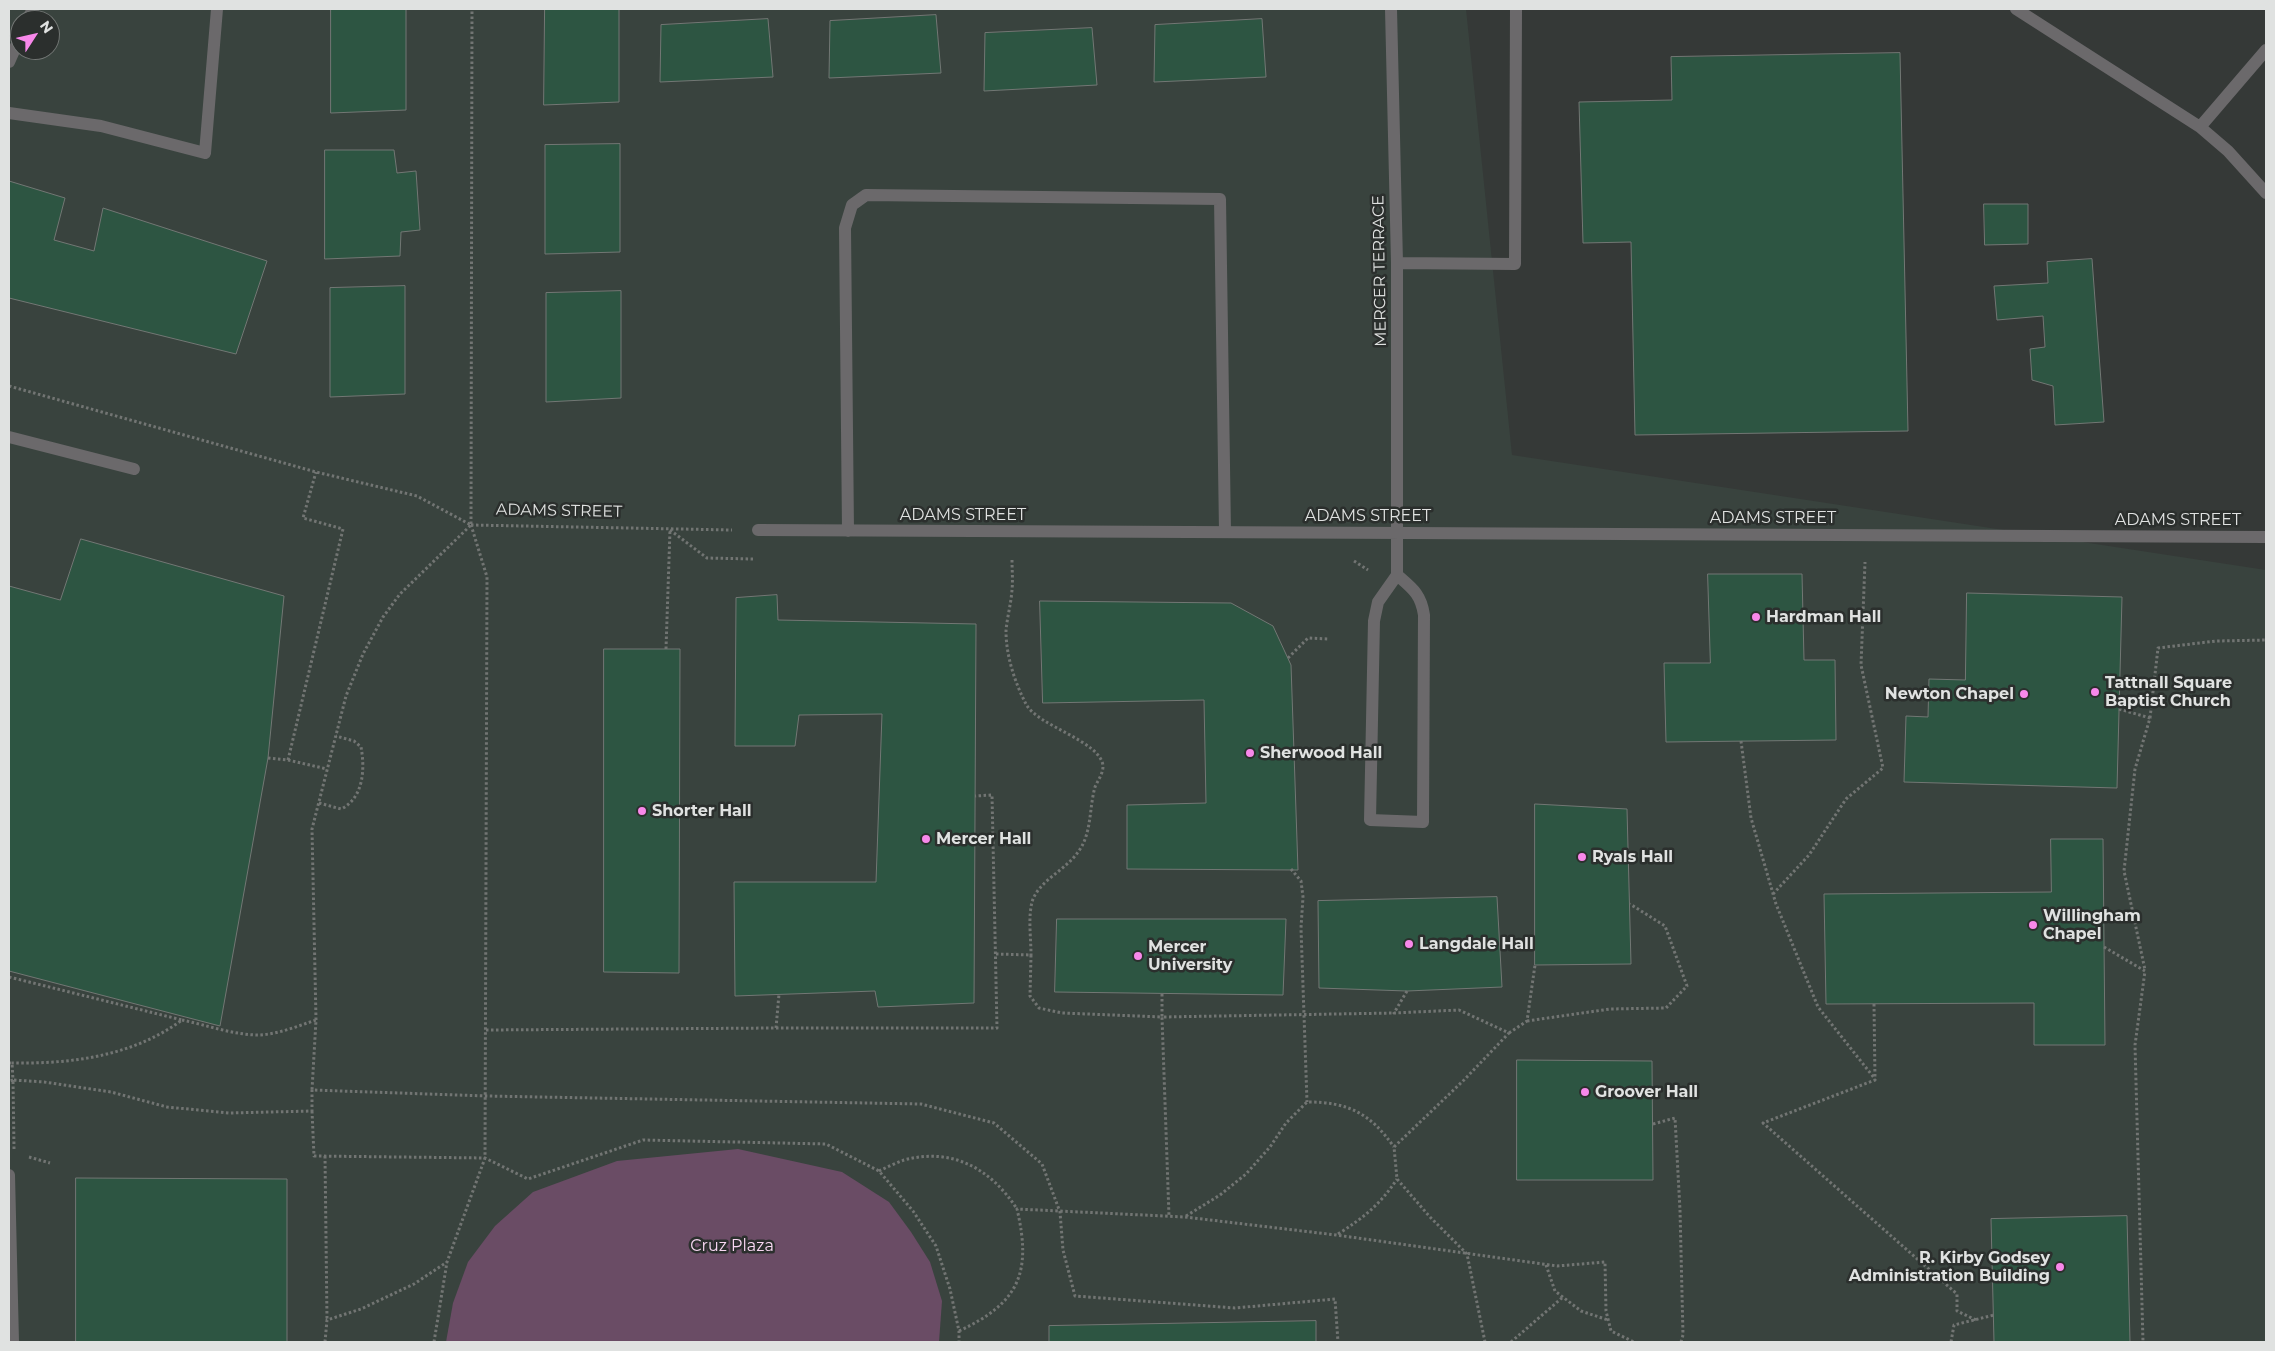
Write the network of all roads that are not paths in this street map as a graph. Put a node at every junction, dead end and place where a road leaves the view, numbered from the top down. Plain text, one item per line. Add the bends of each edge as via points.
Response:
1 (217, 9) edge
2 (1392, 9) edge
3 (1516, 9) edge
4 (2016, 9) edge
5 (2266, 50) edge
6 (9, 113) edge
7 (2200, 127) junction
8 (2266, 193) edge
9 (1397, 263) junction
10 (9, 437) edge
11 (134, 469) dead end
12 (758, 530) road end
13 (848, 531) junction
14 (1225, 532) junction
15 (1397, 533) junction
16 (2266, 537) edge
17 (1397, 574) junction
18 (9, 1175) edge
19 (13, 1342) edge

1 - 6 street via 205,153 101,126
2 - 9 street, MERCER TERRACE
3 - 9 street via 1515,264
4 - 7 street
5 - 7 street
7 - 8 street via 2228,151
9 - 15 street, MERCER TERRACE
10 - 11 street
12 - 13 street, ADAMS STREET
13 - 14 street, ADAMS STREET
13 - 14 street via 845,228 852,206 866,195 1220,199
14 - 15 street, ADAMS STREET
15 - 16 street, ADAMS STREET
15 - 17 street, MERCER TERRACE
17 - 17 street via 1378,602 1374,621 1370,820 1423,822 1424,615 1422,602
18 - 19 street

